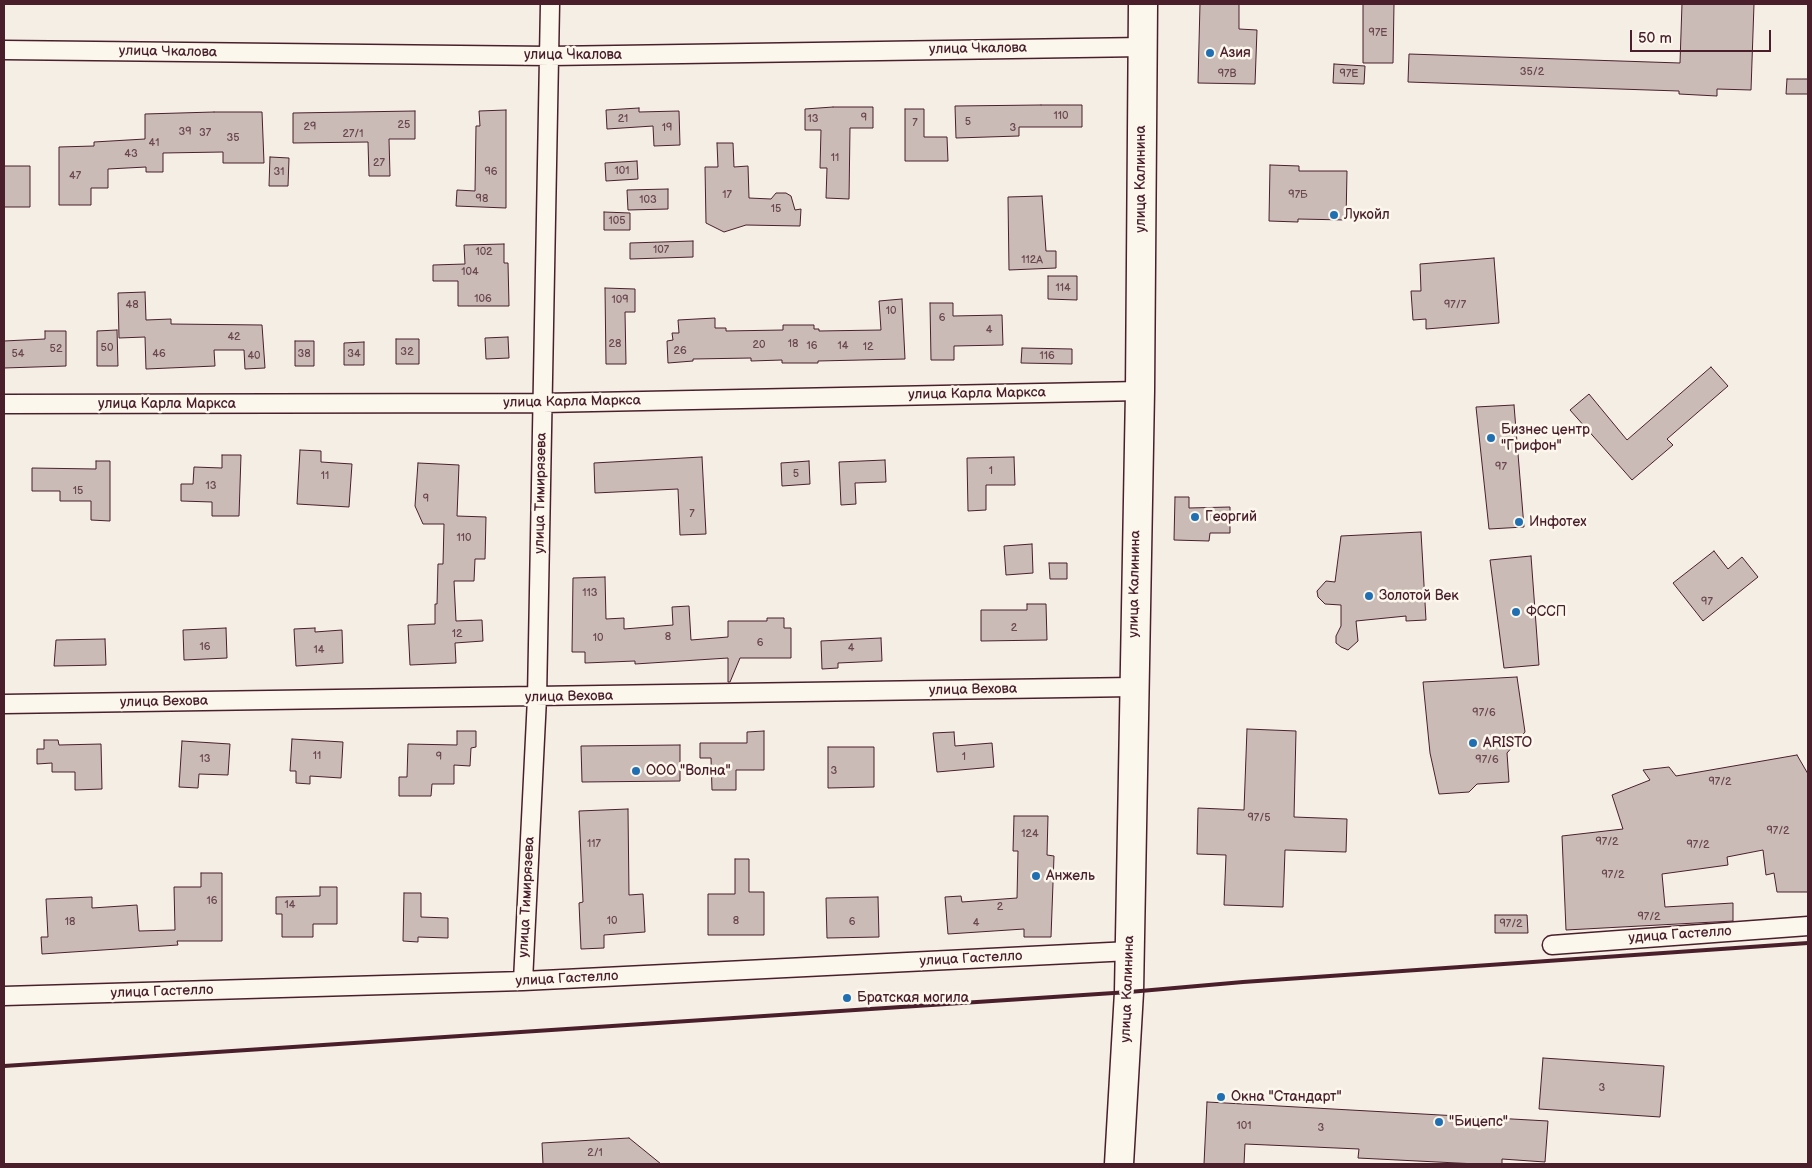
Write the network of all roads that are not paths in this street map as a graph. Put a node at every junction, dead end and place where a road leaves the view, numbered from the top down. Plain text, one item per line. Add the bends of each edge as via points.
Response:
1 (550, 4) edge
2 (1143, 4) edge
3 (1143, 47) junction
4 (4, 50) edge
5 (550, 56) junction
6 (1140, 391) junction
7 (543, 403) junction
8 (4, 404) edge
9 (1133, 687) junction
10 (537, 698) junction
11 (4, 704) edge
12 (1808, 926) edge
13 (1552, 944) dead end
14 (1130, 951) junction
15 (523, 981) junction
16 (4, 996) edge
17 (1118, 1164) edge

1 - 5 street, улица Тимирязева
2 - 3 main road, улица Калинина
3 - 5 street, улица Чкалова
3 - 6 main road, улица Калинина
4 - 5 street, улица Чкалова
5 - 7 street, улица Тимирязева
6 - 7 street, улица Карла Маркса
6 - 9 main road, улица Калинина
7 - 8 street, улица Карла Маркса
7 - 10 street, улица Тимирязева
9 - 10 street, улица Вехова
9 - 14 main road, улица Калинина
10 - 11 street, улица Вехова
10 - 15 street, улица Тимирязева
12 - 13 street, удица Гастелло
14 - 15 street, улица Гастелло
14 - 17 main road, улица Калинина
15 - 16 street, улица Гастелло

